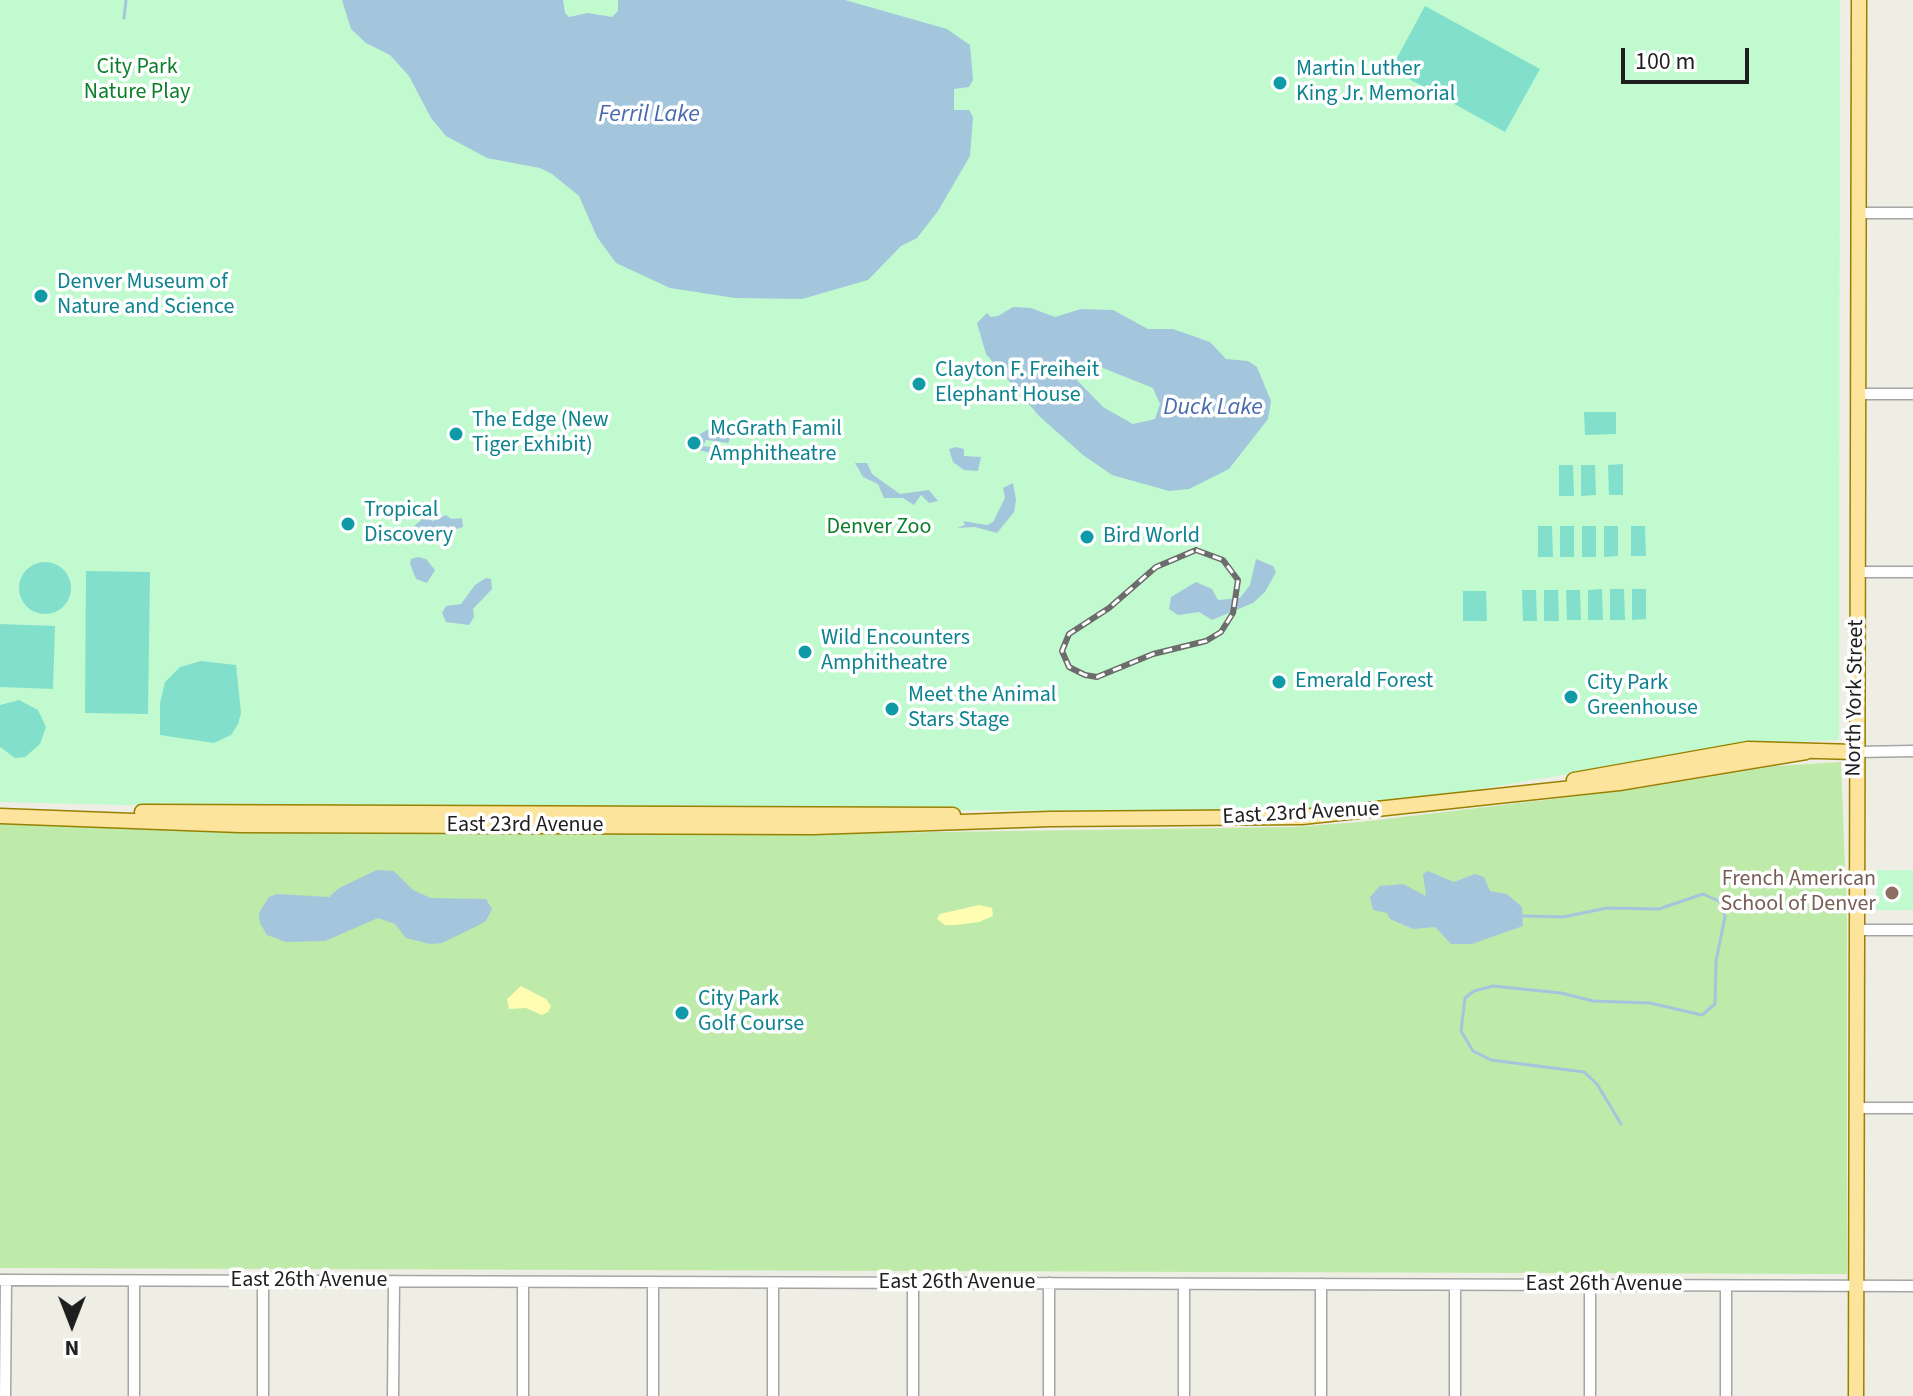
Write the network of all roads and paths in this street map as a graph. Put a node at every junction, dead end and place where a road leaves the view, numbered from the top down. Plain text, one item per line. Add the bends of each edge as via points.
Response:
1 (1859, 0) edge
2 (1859, 213) junction
3 (1913, 213) edge
4 (1858, 394) junction
5 (1913, 394) edge
6 (1857, 572) junction
7 (1913, 572) edge
8 (1913, 751) edge
9 (1855, 752) junction
10 (0, 807) edge
11 (150, 812) junction
12 (0, 816) edge
13 (84, 819) junction
14 (1050, 819) junction
15 (1856, 930) junction
16 (1913, 930) edge
17 (1857, 1108) junction
18 (1913, 1108) edge
19 (3, 1280) edge
20 (134, 1281) junction
21 (263, 1281) junction
22 (394, 1281) junction
23 (523, 1282) junction
24 (653, 1282) junction
25 (773, 1283) junction
26 (913, 1283) junction
27 (1049, 1283) junction
28 (1184, 1284) junction
29 (1321, 1284) junction
30 (1455, 1285) junction
31 (1590, 1285) junction
32 (1726, 1286) junction
33 (1856, 1286) junction
34 (1913, 1286) edge
35 (5, 1396) edge
36 (134, 1396) edge
37 (263, 1396) edge
38 (393, 1396) edge
39 (523, 1396) edge
40 (653, 1396) edge
41 (773, 1396) edge
42 (913, 1396) edge
43 (1049, 1396) edge
44 (1184, 1396) edge
45 (1321, 1396) edge
46 (1455, 1396) edge
47 (1590, 1396) edge
48 (1726, 1396) edge
49 (1856, 1396) edge

1 - 2 main road, North York Street
2 - 3 street
2 - 4 main road, North York Street
4 - 5 street
4 - 6 main road, North York Street
6 - 7 street
6 - 9 main road, North York Street
8 - 9 street, East 23rd Avenue
9 - 14 main road, East 23rd Avenue via 1806,752 1619,783 1323,816
9 - 15 main road, North York Street
10 - 11 main road, East 23rd Avenue
11 - 13 main road via 143,817
11 - 14 main road, East 23rd Avenue
12 - 13 main road, East 23rd Avenue
13 - 14 main road, East 23rd Avenue via 240,825 813,827
15 - 16 street
15 - 17 main road, North York Street
17 - 18 street
17 - 33 main road, North York Street
19 - 20 street, East 26th Avenue
19 - 35 street
20 - 21 street, East 26th Avenue
20 - 36 street
21 - 22 street, East 26th Avenue
21 - 37 street
22 - 23 street, East 26th Avenue
22 - 38 street
23 - 24 street, East 26th Avenue
23 - 39 street
24 - 25 street, East 26th Avenue
24 - 40 street
25 - 26 street, East 26th Avenue
25 - 41 street
26 - 27 street, East 26th Avenue
26 - 42 street
27 - 28 street, East 26th Avenue
27 - 43 street
28 - 29 street, East 26th Avenue
28 - 44 street
29 - 30 street, East 26th Avenue
29 - 45 street
30 - 31 street, East 26th Avenue
30 - 46 street
31 - 32 street, East 26th Avenue
31 - 47 street
32 - 33 street, East 26th Avenue
32 - 48 street
33 - 34 street, East 26th Avenue
33 - 49 main road, North York Street

